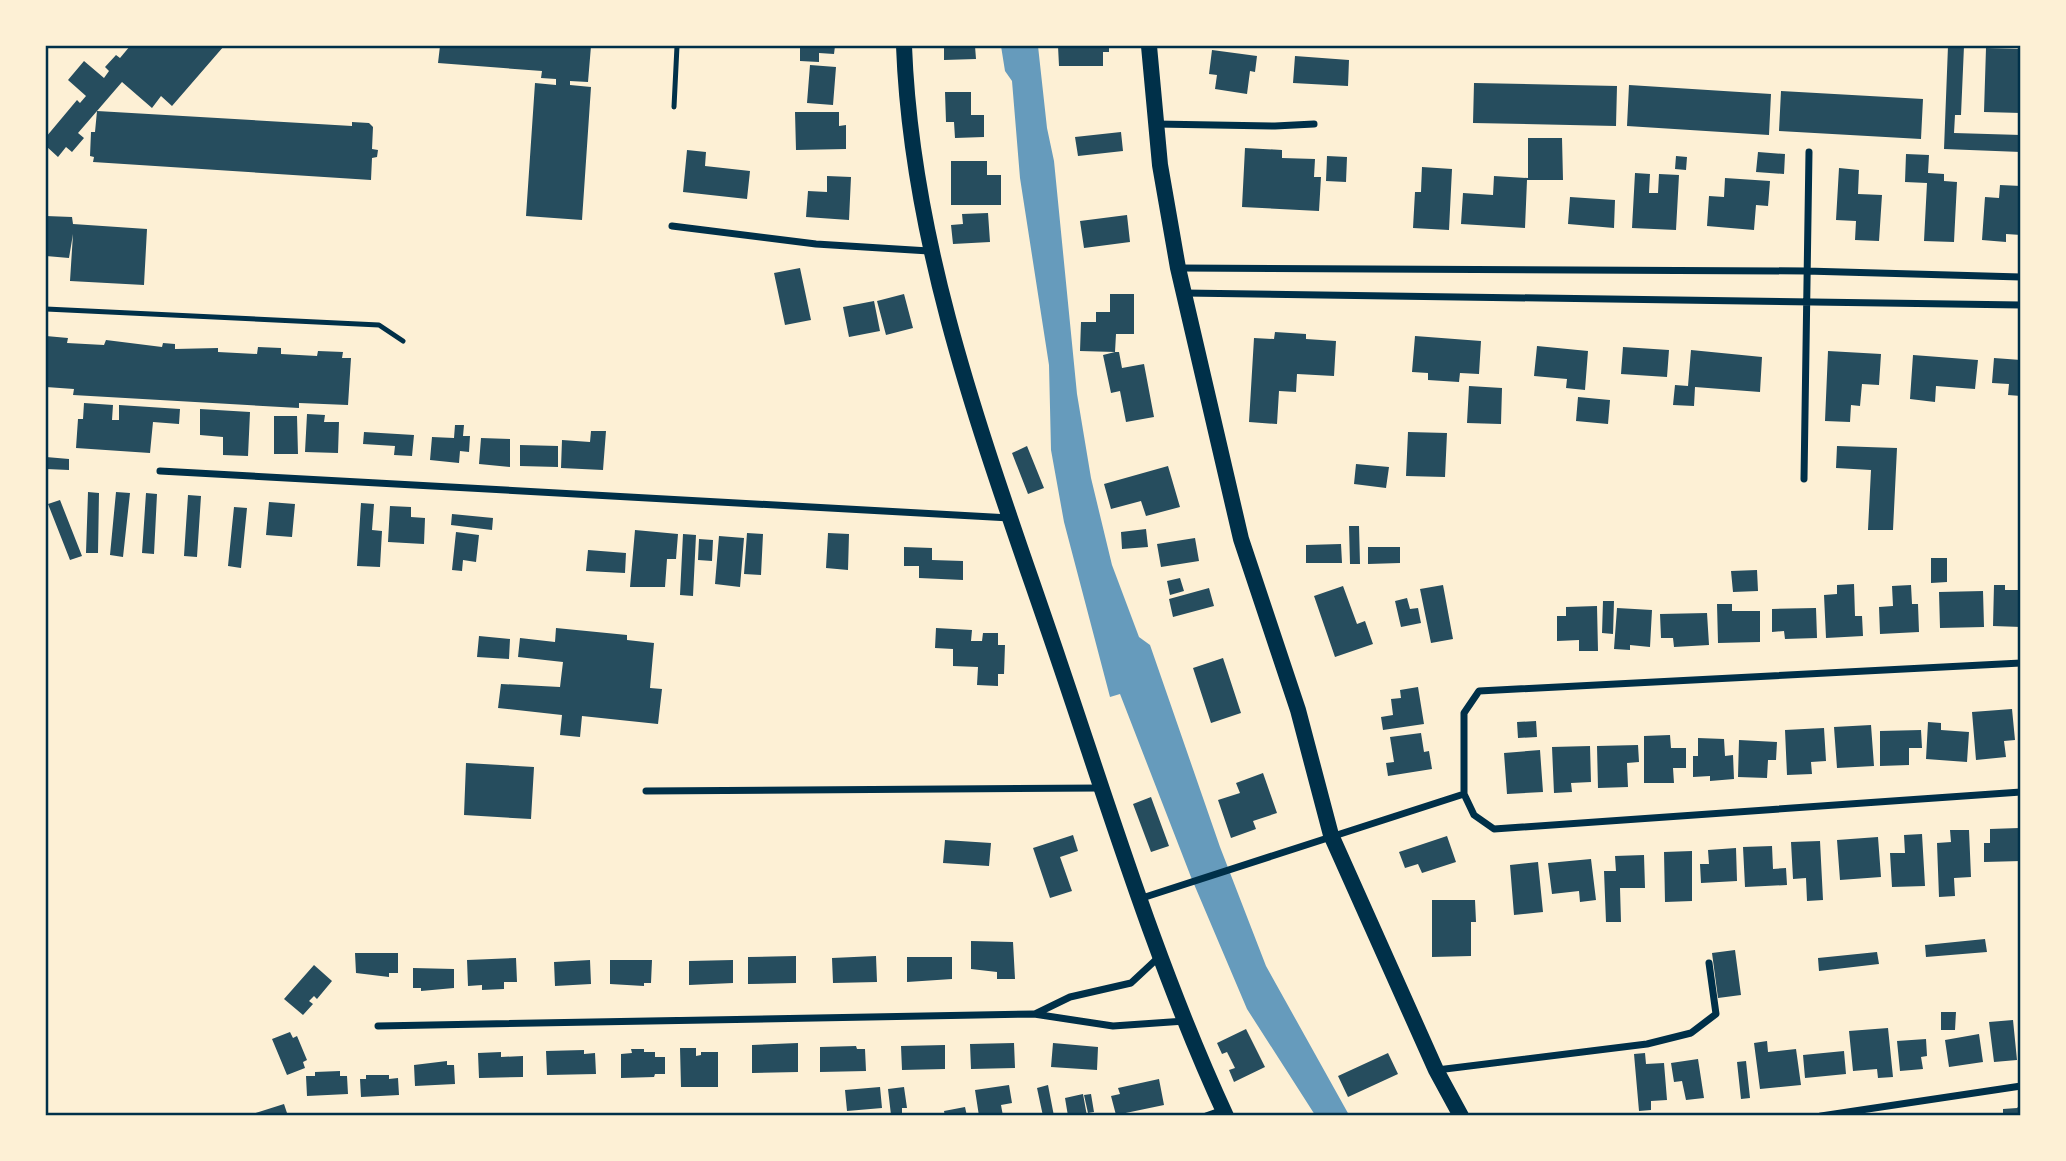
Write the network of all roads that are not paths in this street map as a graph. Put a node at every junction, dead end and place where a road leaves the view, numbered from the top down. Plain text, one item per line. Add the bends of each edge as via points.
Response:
1 (677, 46) edge
2 (904, 46) edge
3 (1149, 46) edge
4 (674, 107) dead end
5 (1156, 124) junction
6 (1314, 124) dead end
7 (1809, 152) dead end
8 (672, 226) dead end
9 (929, 251) junction
10 (1178, 268) junction
11 (1806, 271) junction
12 (2021, 277) edge
13 (1183, 293) junction
14 (1807, 302) junction
15 (2021, 305) edge
16 (46, 309) edge
17 (403, 341) dead end
18 (160, 471) dead end
19 (1804, 479) dead end
20 (1010, 518) junction
21 (2021, 663) edge
22 (1102, 788) junction
23 (646, 791) dead end
24 (2021, 792) edge
25 (1464, 794) junction
26 (1331, 835) junction
27 (1138, 900) junction
28 (1160, 956) junction
29 (1709, 963) dead end
30 (1034, 1014) junction
31 (1187, 1021) junction
32 (378, 1026) dead end
33 (1436, 1070) junction
34 (2021, 1086) edge
35 (1225, 1113) edge
36 (1206, 1115) edge
37 (1461, 1115) edge
38 (1821, 1115) edge

1 - 4 lane
2 - 9 main road via 912,146
3 - 5 main road
5 - 6 street
5 - 10 main road
7 - 11 street
8 - 9 street via 816,244
9 - 20 main road
10 - 11 street
10 - 13 main road
11 - 12 street
11 - 14 street
13 - 14 street
13 - 26 main road via 1241,539 1298,710
14 - 15 street
14 - 19 street
16 - 17 lane via 379,325
18 - 20 street
20 - 22 main road
21 - 25 street via 1479,691 1464,713
22 - 23 street
22 - 27 main road
24 - 25 street via 1494,829 1474,815
25 - 26 street
26 - 27 street
26 - 33 main road
27 - 28 main road
28 - 30 street via 1131,983 1070,997
28 - 31 main road
29 - 33 street via 1716,1014 1691,1033 1647,1044
30 - 31 street via 1113,1027
30 - 32 street
31 - 35 main road
33 - 37 main road
34 - 38 street
35 - 36 street

